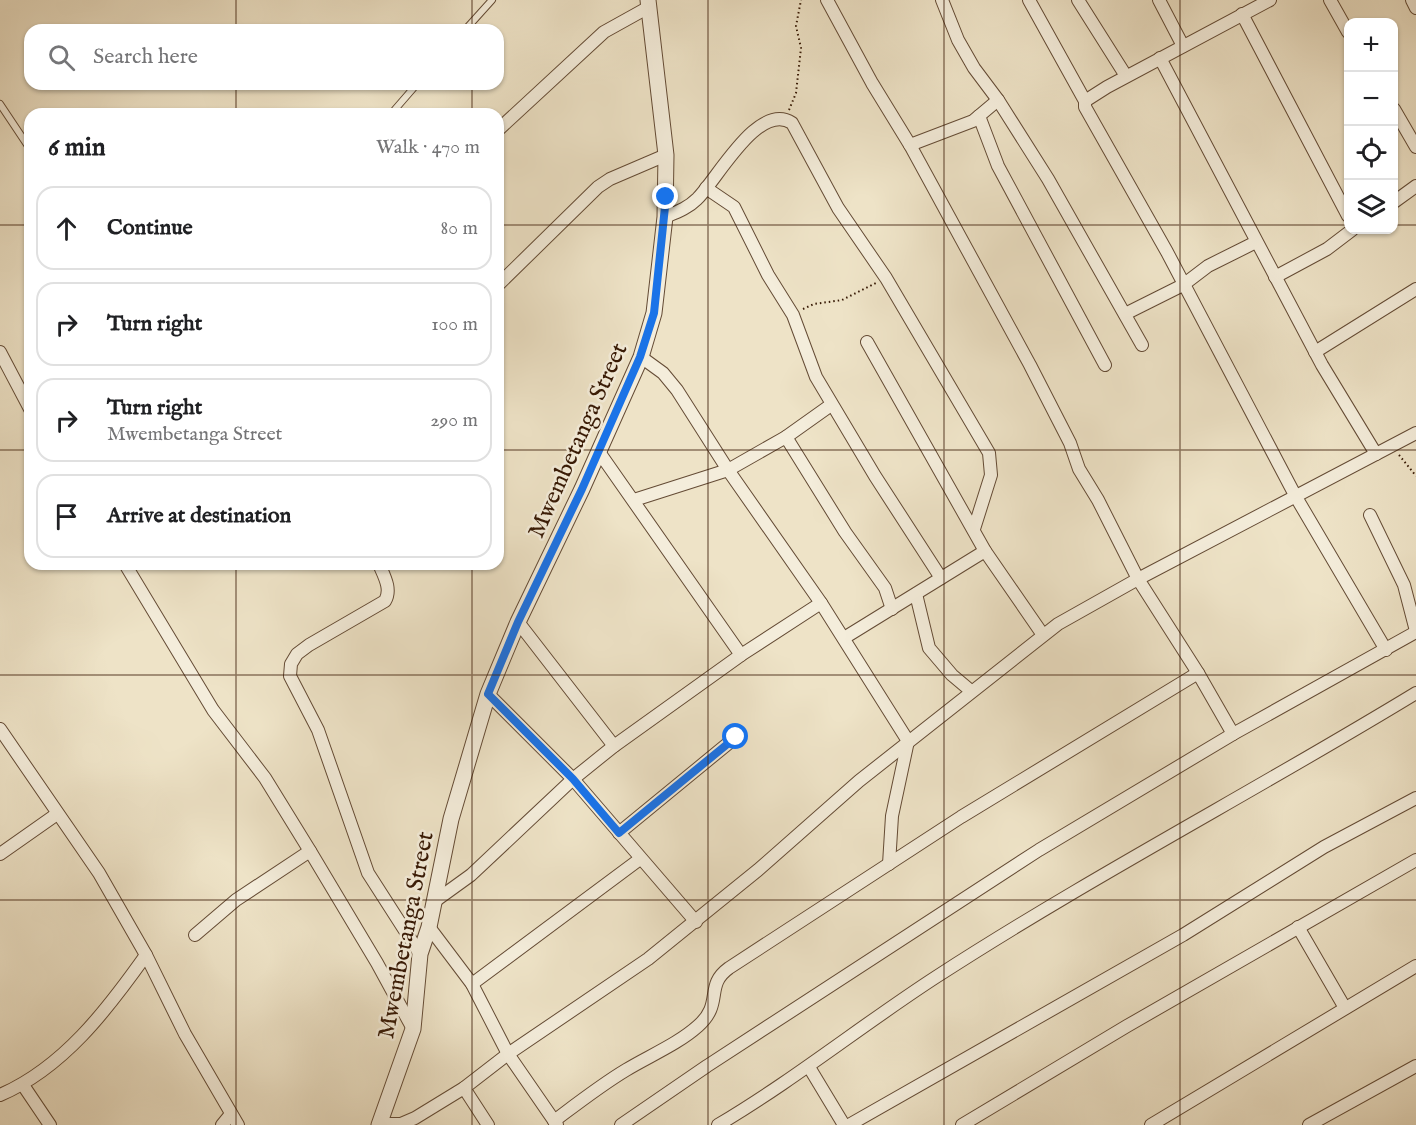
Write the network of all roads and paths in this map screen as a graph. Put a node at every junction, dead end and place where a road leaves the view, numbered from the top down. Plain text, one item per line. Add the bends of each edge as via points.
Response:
1 (492, 0) edge
2 (801, 0) edge
3 (827, 0) edge
4 (942, 0) edge
5 (1029, 0) edge
6 (1078, 0) edge
7 (1159, 0) edge
8 (1270, 0) edge
9 (1330, 0) edge
10 (1412, 0) edge
11 (649, 3) edge
12 (1416, 8) edge
13 (1242, 14) junction
14 (470, 24) edge
15 (1344, 25) edge
16 (1183, 46) junction
17 (1160, 58) junction
18 (1126, 76) junction
19 (412, 90) edge
20 (998, 100) junction
21 (1086, 101) junction
22 (0, 104) edge
23 (396, 108) edge
24 (980, 116) junction
25 (1398, 116) edge
26 (785, 118) junction
27 (504, 124) edge
28 (24, 140) edge
29 (910, 145) junction
30 (1416, 147) edge
31 (666, 155) junction
32 (1416, 186) edge
33 (706, 188) junction
34 (1398, 199) edge
35 (1344, 208) edge
36 (665, 217) junction
37 (1347, 234) edge
38 (1256, 242) junction
39 (1275, 277) junction
40 (886, 278) junction
41 (504, 279) edge
42 (1183, 285) junction
43 (1416, 289) edge
44 (1125, 314) junction
45 (793, 315) junction
46 (867, 342) dead end
47 (1142, 345) dead end
48 (0, 352) edge
49 (1316, 352) junction
50 (640, 357) junction
51 (1105, 365) dead end
52 (24, 398) edge
53 (831, 405) junction
54 (1416, 433) edge
55 (786, 436) junction
56 (1389, 447) junction
57 (599, 452) junction
58 (1376, 454) junction
59 (728, 470) junction
60 (1416, 476) edge
61 (1296, 497) junction
62 (634, 500) junction
63 (1370, 515) dead end
64 (974, 529) junction
65 (985, 551) junction
66 (129, 570) edge
67 (382, 570) edge
68 (941, 578) junction
69 (1138, 579) junction
70 (916, 594) junction
71 (821, 603) junction
72 (892, 609) junction
73 (518, 622) junction
74 (1416, 631) edge
75 (1043, 635) junction
76 (844, 638) junction
77 (1386, 650) junction
78 (741, 655) junction
79 (1198, 673) junction
80 (971, 691) junction
81 (1416, 693) edge
82 (488, 694) junction
83 (0, 729) edge
84 (1233, 734) junction
85 (736, 737) dead end
86 (908, 741) junction
87 (614, 746) junction
88 (573, 779) junction
89 (1416, 798) edge
90 (57, 814) junction
91 (619, 833) junction
92 (310, 851) junction
93 (0, 854) edge
94 (640, 859) junction
95 (1416, 860) edge
96 (889, 864) junction
97 (435, 901) junction
98 (696, 922) junction
99 (429, 927) junction
100 (1298, 927) junction
101 (195, 935) dead end
102 (420, 954) junction
103 (146, 955) junction
104 (1416, 966) edge
105 (472, 984) junction
106 (1346, 1008) junction
107 (412, 1029) junction
108 (508, 1054) junction
109 (1416, 1066) edge
110 (808, 1067) junction
111 (23, 1085) junction
112 (464, 1088) junction
113 (0, 1095) edge
114 (235, 1119) edge
115 (555, 1123) edge
116 (380, 1124) edge
117 (50, 1125) edge
118 (222, 1125) edge
119 (488, 1125) edge
120 (621, 1125) edge
121 (718, 1125) edge
122 (844, 1125) edge
123 (849, 1125) edge
124 (962, 1125) edge
125 (1151, 1125) edge
126 (1309, 1125) edge

1 - 14 lane
2 - 26 path via 796,26 801,48 796,93
3 - 29 street
4 - 20 street via 974,69
5 - 21 street
6 - 18 street
7 - 16 street
8 - 13 street
9 - 15 street
10 - 12 street
11 - 27 street via 604,32
11 - 31 street, Mwembetanga Street
13 - 16 street
13 - 35 street
16 - 17 street
17 - 18 street
17 - 38 street
18 - 21 street
19 - 23 lane
20 - 24 street
20 - 44 street
21 - 42 street via 1086,113
22 - 28 lane
24 - 29 street
24 - 51 street via 998,166
25 - 30 street
26 - 33 street via 776,119 747,137
26 - 40 street via 792,123 838,208
29 - 69 street via 1030,365 1079,469
31 - 36 street, Mwembetanga Street
31 - 41 street via 598,187
32 - 34 street
33 - 36 street via 685,209
33 - 45 street via 734,207
36 - 50 street, Mwembetanga Street via 654,313
37 - 39 street
38 - 39 street
38 - 42 street via 1208,266
39 - 49 street
40 - 45 path via 842,300 814,304
40 - 64 street via 989,453 991,475
42 - 44 street
42 - 61 street
43 - 49 street
44 - 47 street
45 - 53 street
46 - 64 street
48 - 52 street
49 - 58 street
50 - 57 street, Mwembetanga Street
50 - 59 street via 663,373 677,390
53 - 55 street
53 - 68 street
54 - 56 street
55 - 59 street
55 - 72 street via 885,588
56 - 58 street
56 - 60 path
57 - 62 street
57 - 73 street, Mwembetanga Street
58 - 61 street
59 - 62 street
59 - 71 street
61 - 69 street
61 - 77 street
62 - 78 street
63 - 74 street via 1404,585
64 - 65 street
65 - 68 street
65 - 75 street
66 - 92 street via 213,710 265,778
67 - 102 street via 387,583 385,601 297,654 290,676 318,730 368,873
68 - 70 street
69 - 75 street
69 - 79 street
70 - 72 street
70 - 80 street via 928,648
71 - 76 street
71 - 78 street
72 - 76 street
73 - 82 street, Mwembetanga Street
73 - 87 street
74 - 77 street
75 - 80 street
76 - 86 street
77 - 84 street
78 - 87 street
79 - 84 street
79 - 96 street
80 - 86 street
81 - 110 street via 946,971
82 - 88 street
82 - 97 street, Mwembetanga Street via 451,819
83 - 90 street
84 - 120 street via 1008,869
85 - 91 street
86 - 96 street via 892,816
86 - 98 street
87 - 88 street
88 - 91 street
88 - 97 street via 471,875
89 - 123 street via 1324,847 1183,935
90 - 93 street
90 - 103 street via 99,873
91 - 94 street
92 - 101 street via 236,900
92 - 107 street via 378,963
94 - 98 street
94 - 105 street
95 - 100 street
96 - 115 street via 719,976 715,1003 697,1027 619,1075
97 - 99 street, Mwembetanga Street
98 - 108 street via 609,987
99 - 102 street, Mwembetanga Street
99 - 105 street
100 - 106 street
100 - 124 street
102 - 107 street, Mwembetanga Street
103 - 111 street via 107,1010
103 - 114 street via 185,1034
104 - 106 street
105 - 108 street
106 - 125 street
107 - 116 street, Mwembetanga Street
108 - 112 street
108 - 115 street
109 - 126 street
110 - 121 street
110 - 122 street
111 - 113 street
111 - 117 street
112 - 116 street via 415,1118 401,1124
112 - 119 street
114 - 118 street

